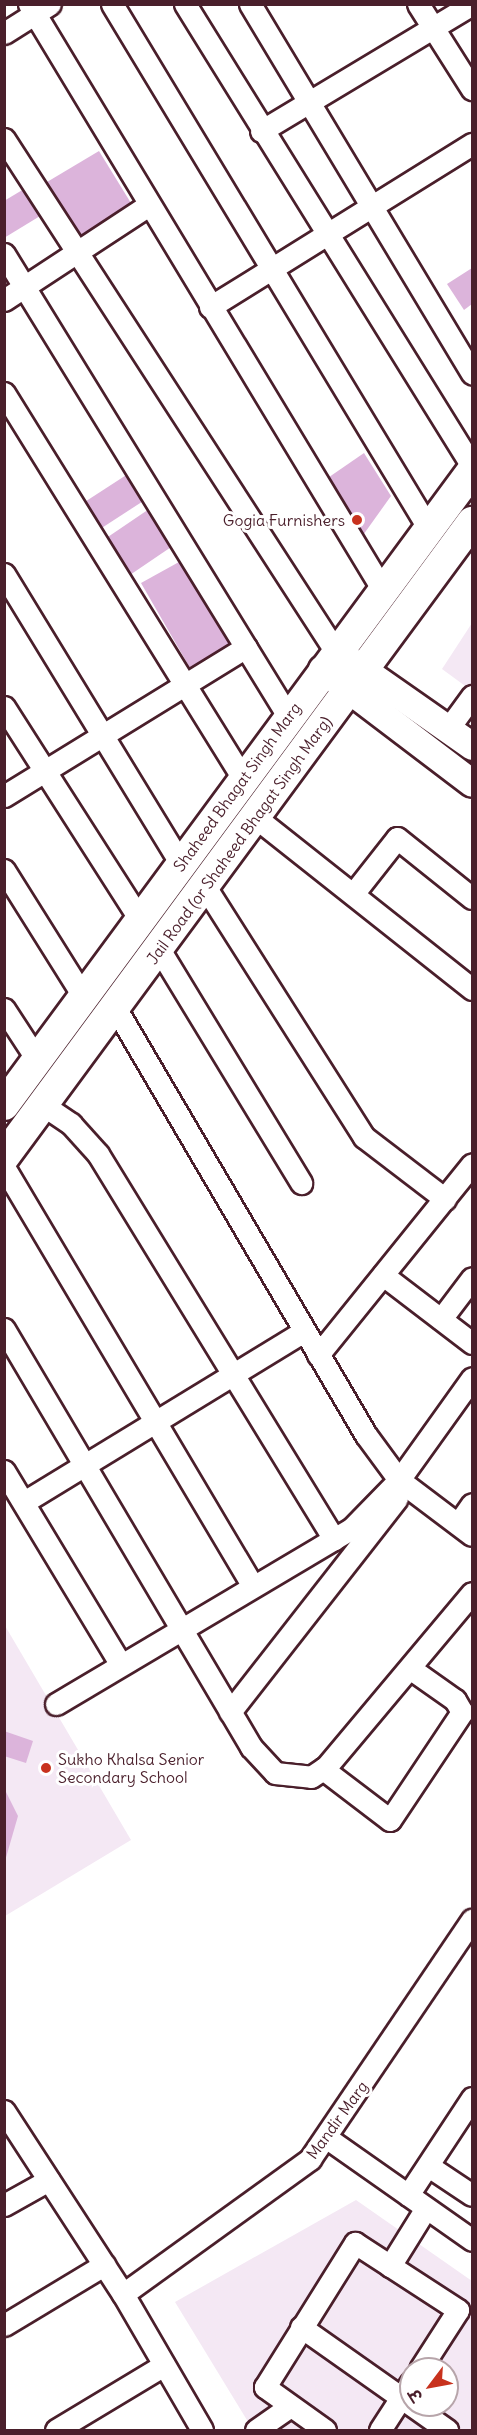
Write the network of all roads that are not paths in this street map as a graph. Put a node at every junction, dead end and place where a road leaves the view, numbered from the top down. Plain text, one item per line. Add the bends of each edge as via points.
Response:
1 (112, 4) edge
2 (185, 4) edge
3 (250, 4) edge
4 (418, 4) edge
5 (472, 4) edge
6 (38, 8) edge
7 (432, 25) junction
8 (4, 33) edge
9 (472, 89) edge
10 (309, 100) junction
11 (261, 130) junction
12 (4, 139) edge
13 (472, 144) edge
14 (372, 205) junction
15 (147, 206) junction
16 (328, 232) junction
17 (77, 251) junction
18 (4, 254) edge
19 (274, 269) junction
20 (25, 287) junction
21 (4, 300) edge
22 (210, 307) junction
23 (472, 374) edge
24 (4, 393) edge
25 (472, 466) edge
26 (472, 471) edge
27 (472, 522) edge
28 (429, 529) junction
29 (4, 574) edge
30 (384, 592) junction
31 (246, 647) junction
32 (329, 660) junction
33 (357, 679) junction
34 (185, 684) junction
35 (472, 696) edge
36 (4, 707) edge
37 (288, 716) junction
38 (448, 729) junction
39 (103, 736) junction
40 (472, 746) edge
41 (45, 771) junction
42 (243, 778) junction
43 (472, 783) edge
44 (4, 796) edge
45 (255, 817) junction
46 (181, 864) junction
47 (4, 870) edge
48 (204, 885) junction
49 (353, 894) junction
50 (472, 898) edge
51 (141, 921) junction
52 (159, 949) junction
53 (472, 989) edge
54 (84, 999) junction
55 (4, 1009) edge
56 (116, 1009) junction
57 (38, 1061) junction
58 (4, 1105) edge
59 (43, 1105) junction
60 (4, 1157) edge
61 (472, 1164) edge
62 (4, 1167) edge
63 (301, 1183) dead end
64 (445, 1199) junction
65 (383, 1275) junction
66 (472, 1278) edge
67 (441, 1319) junction
68 (4, 1329) edge
69 (304, 1331) junction
70 (472, 1343) edge
71 (318, 1355) junction
72 (233, 1373) junction
73 (472, 1378) edge
74 (157, 1419) junction
75 (86, 1464) junction
76 (4, 1471) edge
77 (399, 1480) junction
78 (24, 1502) junction
79 (472, 1504) edge
80 (465, 1529) edge
81 (334, 1539) junction
82 (252, 1585) junction
83 (472, 1593) edge
84 (181, 1627) junction
85 (120, 1663) junction
86 (411, 1669) junction
87 (56, 1704) dead end
88 (230, 1712) junction
89 (323, 1769) junction
90 (472, 1920) edge
91 (472, 2098) edge
92 (4, 2111) edge
93 (327, 2138) junction
94 (430, 2167) junction
95 (49, 2180) junction
96 (408, 2195) junction
97 (472, 2195) edge
98 (4, 2205) edge
99 (426, 2208) junction
100 (472, 2240) edge
101 (104, 2265) junction
102 (390, 2266) junction
103 (123, 2294) junction
104 (4, 2325) edge
105 (301, 2327) junction
106 (428, 2357) edge
107 (164, 2365) junction
108 (399, 2400) joint
109 (289, 2407) junction
110 (426, 2417) edge
111 (56, 2430) edge
112 (202, 2430) edge
113 (256, 2430) edge
114 (325, 2430) edge
115 (380, 2430) edge
116 (447, 2430) edge

1 - 19 street
2 - 11 street
3 - 10 street
4 - 7 street
5 - 7 street
6 - 8 street
6 - 15 street
7 - 9 street
7 - 10 street
10 - 11 street
10 - 14 street
11 - 16 street
12 - 17 street
13 - 14 street
14 - 16 street
14 - 23 street
15 - 17 street
15 - 22 street
16 - 19 street
16 - 25 street
17 - 20 street
17 - 32 street
18 - 20 street
19 - 22 street
19 - 28 street
20 - 21 street
20 - 31 street
22 - 30 street
24 - 34 street
26 - 28 main road, Shaheed Bhagat Singh Marg
27 - 33 main road, Jail Road (or Shaheed Bhagat Singh Marg)
28 - 30 main road, Shaheed Bhagat Singh Marg
29 - 39 street
30 - 32 main road, Shaheed Bhagat Singh Marg
31 - 34 street
31 - 37 street
32 - 33 street
32 - 37 main road, Shaheed Bhagat Singh Marg
33 - 38 street
33 - 43 street
33 - 45 main road, Jail Road (or Shaheed Bhagat Singh Marg)
34 - 39 street
34 - 42 street
35 - 38 street
36 - 41 street
37 - 42 main road, Shaheed Bhagat Singh Marg
38 - 40 street
39 - 41 street
39 - 46 street
41 - 44 street
41 - 51 street
42 - 46 main road, Shaheed Bhagat Singh Marg
45 - 48 main road, Jail Road (or Shaheed Bhagat Singh Marg)
45 - 49 street
46 - 51 main road, Shaheed Bhagat Singh Marg
47 - 54 street
48 - 52 main road, Jail Road (or Shaheed Bhagat Singh Marg)
48 - 64 street via 364,1137
49 - 50 street via 397,838
49 - 53 street
51 - 54 main road, Shaheed Bhagat Singh Marg
52 - 56 main road, Jail Road (or Shaheed Bhagat Singh Marg)
52 - 63 street
54 - 57 main road, Shaheed Bhagat Singh Marg
55 - 57 street
56 - 59 main road, Jail Road (or Shaheed Bhagat Singh Marg)
56 - 69 street
57 - 58 main road, Shaheed Bhagat Singh Marg
59 - 60 main road, Jail Road (or Shaheed Bhagat Singh Marg)
59 - 72 street via 71,1124 98,1154
61 - 64 street
62 - 74 street
64 - 65 street
65 - 67 street
65 - 71 street
66 - 67 street
67 - 70 street
68 - 75 street
69 - 71 street
69 - 72 street
71 - 77 street via 366,1435
72 - 74 street
72 - 81 street
73 - 77 street
74 - 75 street
74 - 82 street
75 - 78 street
75 - 84 street
76 - 78 street
77 - 80 street
77 - 81 street via 374,1508
77 - 88 street via 396,1503
78 - 85 street
79 - 80 street
81 - 82 street
82 - 84 street
83 - 86 street
84 - 85 street
84 - 88 street
85 - 87 street
86 - 89 street
86 - 89 street via 454,1700 462,1712 390,1820
88 - 89 street via 251,1747 275,1773 310,1777
90 - 93 street, Mandir Marg
91 - 94 street
92 - 95 street
93 - 96 street
93 - 103 street, Mandir Marg via 310,2159
94 - 96 street
94 - 97 street
95 - 98 street
95 - 101 street
96 - 99 street
99 - 100 street
99 - 102 street
101 - 103 street
101 - 104 street
102 - 105 street via 355,2243
102 - 106 street via 458,2310
103 - 107 street
105 - 108 street
105 - 109 street via 265,2387
107 - 111 street
107 - 112 street
108 - 115 street
109 - 113 street
109 - 114 street
110 - 116 street

